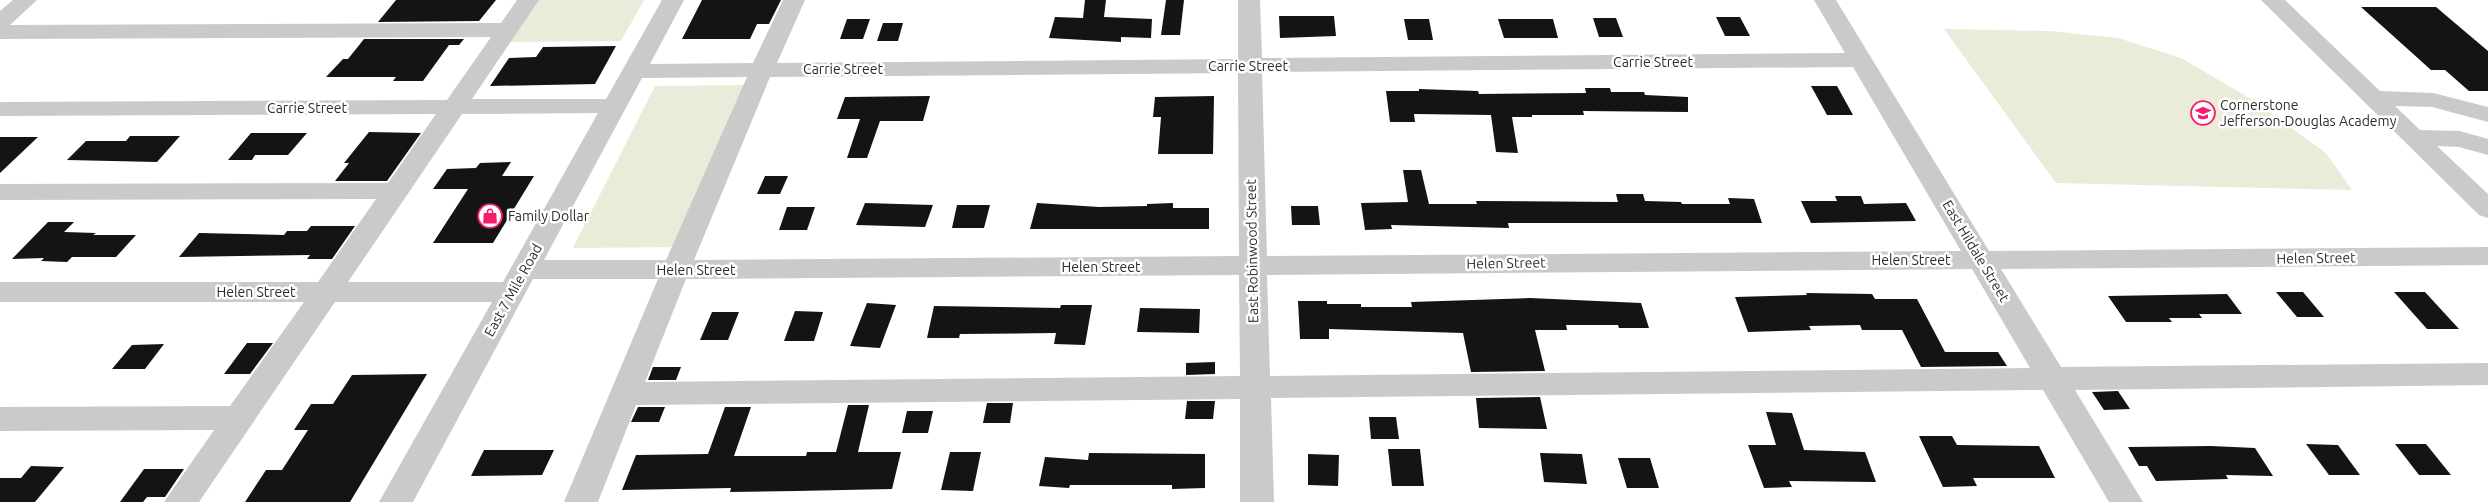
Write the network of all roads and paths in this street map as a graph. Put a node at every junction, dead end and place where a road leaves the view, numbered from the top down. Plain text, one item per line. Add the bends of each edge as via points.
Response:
1 (26, 0) edge
2 (528, 0) edge
3 (673, 0) edge
4 (794, 0) edge
5 (1249, 0) edge
6 (1825, 0) edge
7 (2272, 0) edge
8 (0, 22) edge
9 (507, 30) junction
10 (0, 32) edge
11 (1861, 60) junction
12 (1251, 66) junction
13 (634, 70) junction
14 (762, 70) junction
15 (2373, 98) junction
16 (615, 106) junction
17 (454, 107) junction
18 (0, 109) edge
19 (2488, 115) edge
20 (2414, 138) junction
21 (2488, 148) edge
22 (396, 191) junction
23 (0, 192) edge
24 (2483, 204) edge
25 (2488, 256) edge
26 (1982, 260) junction
27 (1252, 266) junction
28 (676, 270) junction
29 (518, 281) junction
30 (0, 292) edge
31 (327, 292) junction
32 (2488, 374) edge
33 (2052, 377) junction
34 (1254, 388) junction
35 (625, 394) junction
36 (0, 418) edge
37 (240, 418) junction
38 (181, 502) edge
39 (396, 502) edge
40 (581, 502) edge
41 (1257, 502) edge
42 (2126, 502) edge

1 - 8 street
2 - 9 street
3 - 13 street, East 7 Mile Road
4 - 14 street
5 - 12 street, East Robinwood Street
6 - 11 street, East Hildale Street
7 - 15 street
9 - 10 street
9 - 17 street
11 - 12 street, Carrie Street
11 - 26 street, East Hildale Street
12 - 14 street, Carrie Street
12 - 27 street, East Robinwood Street
13 - 14 street, Carrie Street
13 - 16 street, East 7 Mile Road
14 - 28 street
15 - 19 street via 2433,100
15 - 20 street
16 - 17 street, Carrie Street
16 - 29 street, East 7 Mile Road
17 - 18 street, Carrie Street
17 - 22 street
20 - 21 street via 2460,139
20 - 24 street
22 - 23 street
22 - 31 street
25 - 26 street, Helen Street
26 - 27 street, Helen Street
26 - 33 street, East Hildale Street
27 - 28 street, Helen Street
27 - 34 street, East Robinwood Street
28 - 29 street, Helen Street
28 - 35 street
29 - 31 street, Helen Street
29 - 39 street, East 7 Mile Road
30 - 31 street, Helen Street
31 - 37 street
32 - 33 street
33 - 34 street
33 - 42 street, East Hildale Street
34 - 35 street
34 - 41 street, East Robinwood Street
35 - 40 street
36 - 37 street
37 - 38 street

